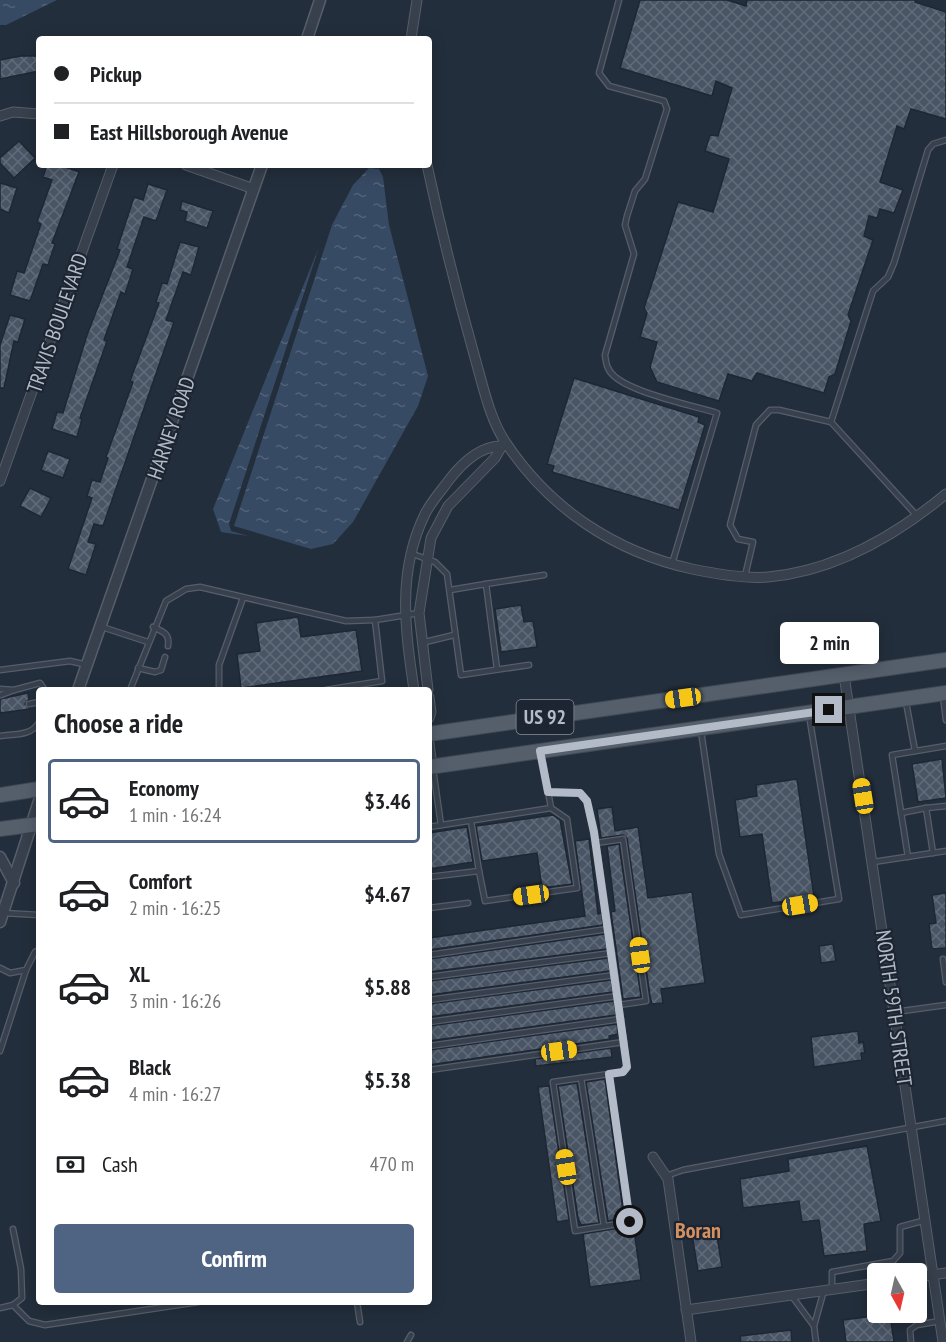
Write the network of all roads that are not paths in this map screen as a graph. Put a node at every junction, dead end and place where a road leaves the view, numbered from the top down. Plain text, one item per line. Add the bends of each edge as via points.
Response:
1 (320, 0) edge
2 (417, 0) edge
3 (620, 0) edge
4 (308, 36) edge
5 (411, 36) edge
6 (36, 114) edge
7 (0, 116) edge
8 (946, 140) edge
9 (112, 168) edge
10 (194, 168) edge
11 (261, 168) edge
12 (429, 168) edge
13 (254, 189) junction
14 (831, 422) junction
15 (503, 444) junction
16 (0, 481) edge
17 (946, 494) edge
18 (918, 517) junction
19 (410, 553) junction
20 (426, 558) junction
21 (671, 565) junction
22 (544, 575) dead end
23 (745, 576) junction
24 (486, 584) junction
25 (450, 590) junction
26 (243, 597) junction
27 (419, 612) junction
28 (405, 615) junction
29 (375, 620) junction
30 (100, 627) junction
31 (153, 627) junction
32 (454, 635) junction
33 (148, 642) junction
34 (421, 643) junction
35 (168, 646) dead end
36 (165, 657) dead end
37 (946, 660) edge
38 (87, 664) junction
39 (529, 665) dead end
40 (138, 668) junction
41 (497, 669) junction
42 (0, 670) edge
43 (844, 675) junction
44 (43, 687) edge
45 (79, 687) edge
46 (131, 687) edge
47 (219, 687) edge
48 (345, 687) edge
49 (414, 687) edge
50 (428, 687) edge
51 (1, 692) edge
52 (944, 693) edge
53 (905, 699) junction
54 (36, 703) edge
55 (29, 704) dead end
56 (850, 707) junction
57 (808, 713) junction
58 (946, 720) edge
59 (36, 725) edge
60 (701, 728) junction
61 (432, 734) edge
62 (0, 736) edge
63 (946, 746) edge
64 (540, 751) junction
65 (915, 751) junction
66 (432, 766) edge
67 (432, 772) edge
68 (36, 789) edge
69 (548, 792) junction
70 (0, 795) edge
71 (946, 806) edge
72 (551, 808) junction
73 (926, 808) junction
74 (901, 813) junction
75 (471, 820) junction
76 (35, 824) edge
77 (441, 825) junction
78 (432, 826) edge
79 (0, 829) edge
80 (596, 843) junction
81 (946, 851) edge
82 (933, 853) junction
83 (0, 857) edge
84 (908, 857) junction
85 (873, 862) junction
86 (479, 871) junction
87 (432, 877) edge
88 (14, 883) junction
89 (468, 903) dead end
90 (432, 908) edge
91 (36, 915) edge
92 (2, 917) edge
93 (608, 929) junction
94 (36, 952) edge
95 (612, 953) junction
96 (432, 955) edge
97 (943, 959) dead end
98 (0, 968) edge
99 (26, 970) junction
100 (615, 975) junction
101 (432, 977) edge
102 (946, 982) edge
103 (618, 996) junction
104 (432, 1000) edge
105 (619, 1005) junction
106 (946, 1005) edge
107 (895, 1012) junction
108 (621, 1020) junction
109 (432, 1022) edge
110 (624, 1042) junction
111 (432, 1046) edge
112 (0, 1051) edge
113 (432, 1070) edge
114 (609, 1074) junction
115 (581, 1078) junction
116 (946, 1121) edge
117 (912, 1126) junction
118 (653, 1157) dead end
119 (666, 1176) junction
120 (926, 1220) junction
121 (604, 1226) junction
122 (13, 1229) dead end
123 (946, 1273) edge
124 (934, 1275) junction
125 (927, 1276) edge
126 (867, 1285) edge
127 (828, 1290) junction
128 (792, 1295) junction
129 (942, 1300) edge
130 (13, 1305) junction
131 (178, 1305) edge
132 (357, 1305) edge
133 (0, 1308) edge
134 (686, 1310) junction
135 (940, 1321) junction
136 (360, 1322) dead end
137 (814, 1326) junction
138 (411, 1335) dead end
139 (407, 1342) edge
140 (691, 1342) edge
141 (816, 1342) edge
142 (911, 1342) edge
143 (943, 1342) edge

1 - 4 street
2 - 5 street
3 - 21 lane via 599,73 609,86 664,101 667,109 645,178 635,191 627,216 625,225 634,254 605,355 606,365 612,375 626,384 717,413
6 - 7 street via 13,112
8 - 14 lane via 928,150 894,263 888,277 873,291
9 - 16 street, TRAVIS BOULEVARD
10 - 13 street
11 - 13 street, HARNEY ROAD
12 - 15 street via 455,290
13 - 30 street, HARNEY ROAD
14 - 18 lane
14 - 23 lane via 770,410 756,425 730,525 738,538 753,542
15 - 19 street via 485,447 455,472 426,512
15 - 20 street via 495,458 448,506 430,538
15 - 21 street via 551,497 580,522 613,543
17 - 18 street
18 - 23 street via 867,548 839,559 784,574
19 - 20 lane
19 - 28 street via 404,585
20 - 25 lane via 443,567
20 - 27 street
21 - 23 street
22 - 24 lane
24 - 25 lane
24 - 41 lane
25 - 32 lane
26 - 29 lane via 346,621
26 - 31 lane via 200,587 186,589 166,601
26 - 47 lane via 219,665
27 - 28 lane
27 - 34 street
28 - 29 lane
28 - 49 street
29 - 48 lane via 382,681
30 - 33 lane
30 - 38 street, HARNEY ROAD
31 - 33 lane
31 - 35 lane via 165,632
32 - 34 lane
32 - 41 lane via 461,675
33 - 40 lane
34 - 50 street
36 - 40 lane via 161,670
37 - 43 main road, US 92
38 - 42 lane via 70,661
38 - 45 street, HARNEY ROAD
39 - 41 lane
40 - 46 lane
43 - 56 street, NORTH 59TH STREET
43 - 61 main road, US 92
44 - 51 lane via 40,683
52 - 53 main road, US 92
52 - 58 lane
53 - 56 main road, US 92
53 - 65 lane
54 - 55 lane
56 - 57 main road, US 92
56 - 85 street, NORTH 59TH STREET
57 - 60 main road, US 92
57 - 60 lane via 839,898 741,915 719,854
59 - 62 lane via 27,733
60 - 64 main road, US 92
63 - 65 lane
64 - 66 main road, US 92
64 - 69 lane
65 - 74 lane via 892,755
67 - 77 lane
68 - 70 main road
69 - 72 lane
69 - 80 lane via 580,793 587,801
71 - 73 lane
72 - 75 lane
72 - 86 lane via 567,819 577,888 484,901
73 - 74 lane
73 - 82 lane
74 - 84 lane
75 - 77 lane
75 - 86 lane
76 - 79 main road
76 - 88 street
77 - 78 lane
80 - 93 lane
80 - 105 lane via 623,839 646,1001
81 - 82 lane
82 - 84 lane
83 - 88 street
84 - 85 lane
85 - 107 street, NORTH 59TH STREET
86 - 87 lane
88 - 92 street
89 - 90 lane
91 - 92 lane
93 - 95 lane
93 - 96 lane
94 - 99 lane
95 - 100 lane
95 - 101 lane
97 - 102 lane
98 - 99 lane via 10,973
99 - 112 lane
100 - 103 lane
100 - 104 lane
103 - 105 lane
103 - 109 lane
105 - 108 lane
106 - 107 lane
107 - 117 street, NORTH 59TH STREET
108 - 110 lane
108 - 111 lane
110 - 113 lane
110 - 114 lane via 627,1067 623,1072
114 - 115 lane
114 - 121 lane via 630,1222
115 - 121 lane
115 - 121 lane via 553,1082 575,1231
116 - 117 lane
117 - 119 lane
117 - 120 street, NORTH 59TH STREET
118 - 119 street
119 - 134 street
120 - 124 street, NORTH 59TH STREET
120 - 127 lane via 900,1227 900,1253 893,1262 832,1272
122 - 130 lane via 22,1298
123 - 124 street
124 - 125 street
124 - 129 street, NORTH 59TH STREET
126 - 127 street
127 - 128 street
127 - 137 lane
128 - 134 street
128 - 137 lane
129 - 135 street, NORTH 59TH STREET
130 - 131 lane via 29,1322 45,1325
130 - 133 lane
132 - 136 lane
134 - 140 street
135 - 142 lane via 910,1330
135 - 143 street, NORTH 59TH STREET
137 - 141 lane
138 - 139 lane

